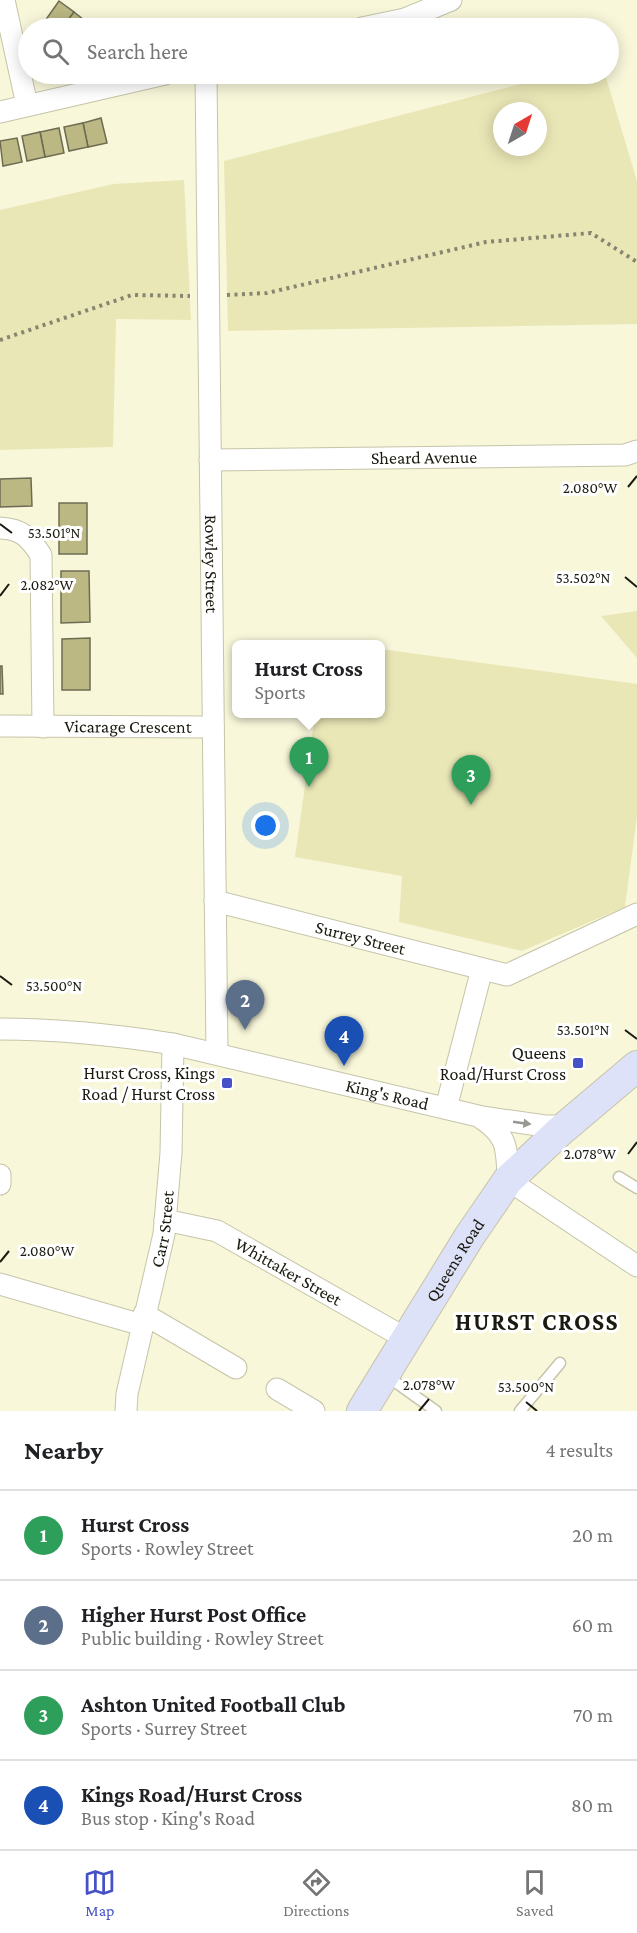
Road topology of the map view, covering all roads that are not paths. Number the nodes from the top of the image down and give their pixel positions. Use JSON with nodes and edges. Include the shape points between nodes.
{"nodes":[{"id":1,"x":4,"y":0,"type":"edge"},
{"id":2,"x":451,"y":0,"type":"edge"},
{"id":3,"x":407,"y":18,"type":"edge"},
{"id":4,"x":18,"y":64,"type":"edge"},
{"id":5,"x":22,"y":84,"type":"edge"},
{"id":6,"x":120,"y":84,"type":"edge"},
{"id":7,"x":206,"y":84,"type":"edge"},
{"id":8,"x":27,"y":105,"type":"junction"},
{"id":9,"x":0,"y":112,"type":"edge"},
{"id":10,"x":637,"y":451,"type":"edge"},
{"id":11,"x":210,"y":460,"type":"junction"},
{"id":12,"x":0,"y":528,"type":"edge"},
{"id":13,"x":0,"y":726,"type":"edge"},
{"id":14,"x":43,"y":727,"type":"junction"},
{"id":15,"x":213,"y":727,"type":"junction"},
{"id":16,"x":215,"y":901,"type":"junction"},
{"id":17,"x":637,"y":914,"type":"edge"},
{"id":18,"x":482,"y":969,"type":"junction"},
{"id":19,"x":0,"y":1029,"type":"edge"},
{"id":20,"x":174,"y":1044,"type":"junction"},
{"id":21,"x":217,"y":1054,"type":"junction"},
{"id":22,"x":637,"y":1066,"type":"edge"},
{"id":23,"x":446,"y":1108,"type":"junction"},
{"id":24,"x":478,"y":1116,"type":"junction"},
{"id":25,"x":566,"y":1126,"type":"junction"},
{"id":26,"x":0,"y":1175,"type":"edge"},
{"id":27,"x":619,"y":1177,"type":"dead end"},
{"id":28,"x":508,"y":1180,"type":"junction"},
{"id":29,"x":0,"y":1184,"type":"edge"},
{"id":30,"x":637,"y":1188,"type":"edge"},
{"id":31,"x":165,"y":1220,"type":"junction"},
{"id":32,"x":637,"y":1266,"type":"edge"},
{"id":33,"x":0,"y":1284,"type":"edge"},
{"id":34,"x":143,"y":1319,"type":"junction"},
{"id":35,"x":405,"y":1338,"type":"junction"},
{"id":36,"x":560,"y":1363,"type":"dead end"},
{"id":37,"x":236,"y":1368,"type":"dead end"},
{"id":38,"x":384,"y":1375,"type":"junction"},
{"id":39,"x":277,"y":1389,"type":"dead end"},
{"id":40,"x":126,"y":1411,"type":"edge"},
{"id":41,"x":314,"y":1411,"type":"edge"},
{"id":42,"x":362,"y":1411,"type":"edge"},
{"id":43,"x":436,"y":1411,"type":"edge"},
{"id":44,"x":520,"y":1411,"type":"edge"}],
"edges":[{"from":1,"to":4,"type":"street"},
{"from":2,"to":3,"type":"street"},
{"from":5,"to":8,"type":"street"},
{"from":6,"to":8,"type":"street"},
{"from":7,"to":11,"type":"street","name":"Rowley Street"},
{"from":8,"to":9,"type":"street"},
{"from":10,"to":11,"type":"street","name":"Sheard Avenue","via":[[625,455]]},
{"from":11,"to":15,"type":"street","name":"Rowley Street"},
{"from":12,"to":14,"type":"street","name":"Vicarage Crescent","via":[[14,528],[26,535],[41,555]]},
{"from":13,"to":14,"type":"street","name":"Vicarage Crescent"},
{"from":14,"to":15,"type":"street","name":"Vicarage Crescent"},
{"from":15,"to":16,"type":"street","name":"Rowley Street"},
{"from":16,"to":18,"type":"street","name":"Surrey Street"},
{"from":16,"to":21,"type":"street","name":"Rowley Street"},
{"from":17,"to":18,"type":"street","name":"Surrey Street","via":[[507,975]]},
{"from":18,"to":23,"type":"street"},
{"from":19,"to":20,"type":"street","name":"King's Road","via":[[36,1029]]},
{"from":20,"to":21,"type":"street","name":"King's Road"},
{"from":20,"to":31,"type":"street","name":"Carr Street"},
{"from":21,"to":23,"type":"street","name":"King's Road"},
{"from":22,"to":25,"type":"main road","name":"Queens Road"},
{"from":23,"to":24,"type":"street","name":"King's Road"},
{"from":24,"to":25,"type":"street","one_way":true},
{"from":24,"to":28,"type":"street","name":"King's Road","via":[[492,1125],[507,1149]]},
{"from":25,"to":28,"type":"main road","name":"Queens Road"},
{"from":26,"to":29,"type":"street"},
{"from":27,"to":30,"type":"lane"},
{"from":28,"to":32,"type":"street"},
{"from":28,"to":35,"type":"main road","name":"Queens Road"},
{"from":31,"to":34,"type":"street","name":"Carr Street"},
{"from":31,"to":35,"type":"street","name":"Whittaker Street","via":[[218,1231]]},
{"from":33,"to":34,"type":"street"},
{"from":34,"to":37,"type":"street"},
{"from":34,"to":40,"type":"street","name":"Carr Street","via":[[126,1394]]},
{"from":35,"to":38,"type":"main road","name":"Queens Road"},
{"from":36,"to":44,"type":"lane"},
{"from":38,"to":42,"type":"main road","name":"Queens Road"},
{"from":38,"to":43,"type":"lane"},
{"from":39,"to":41,"type":"street"}]}
